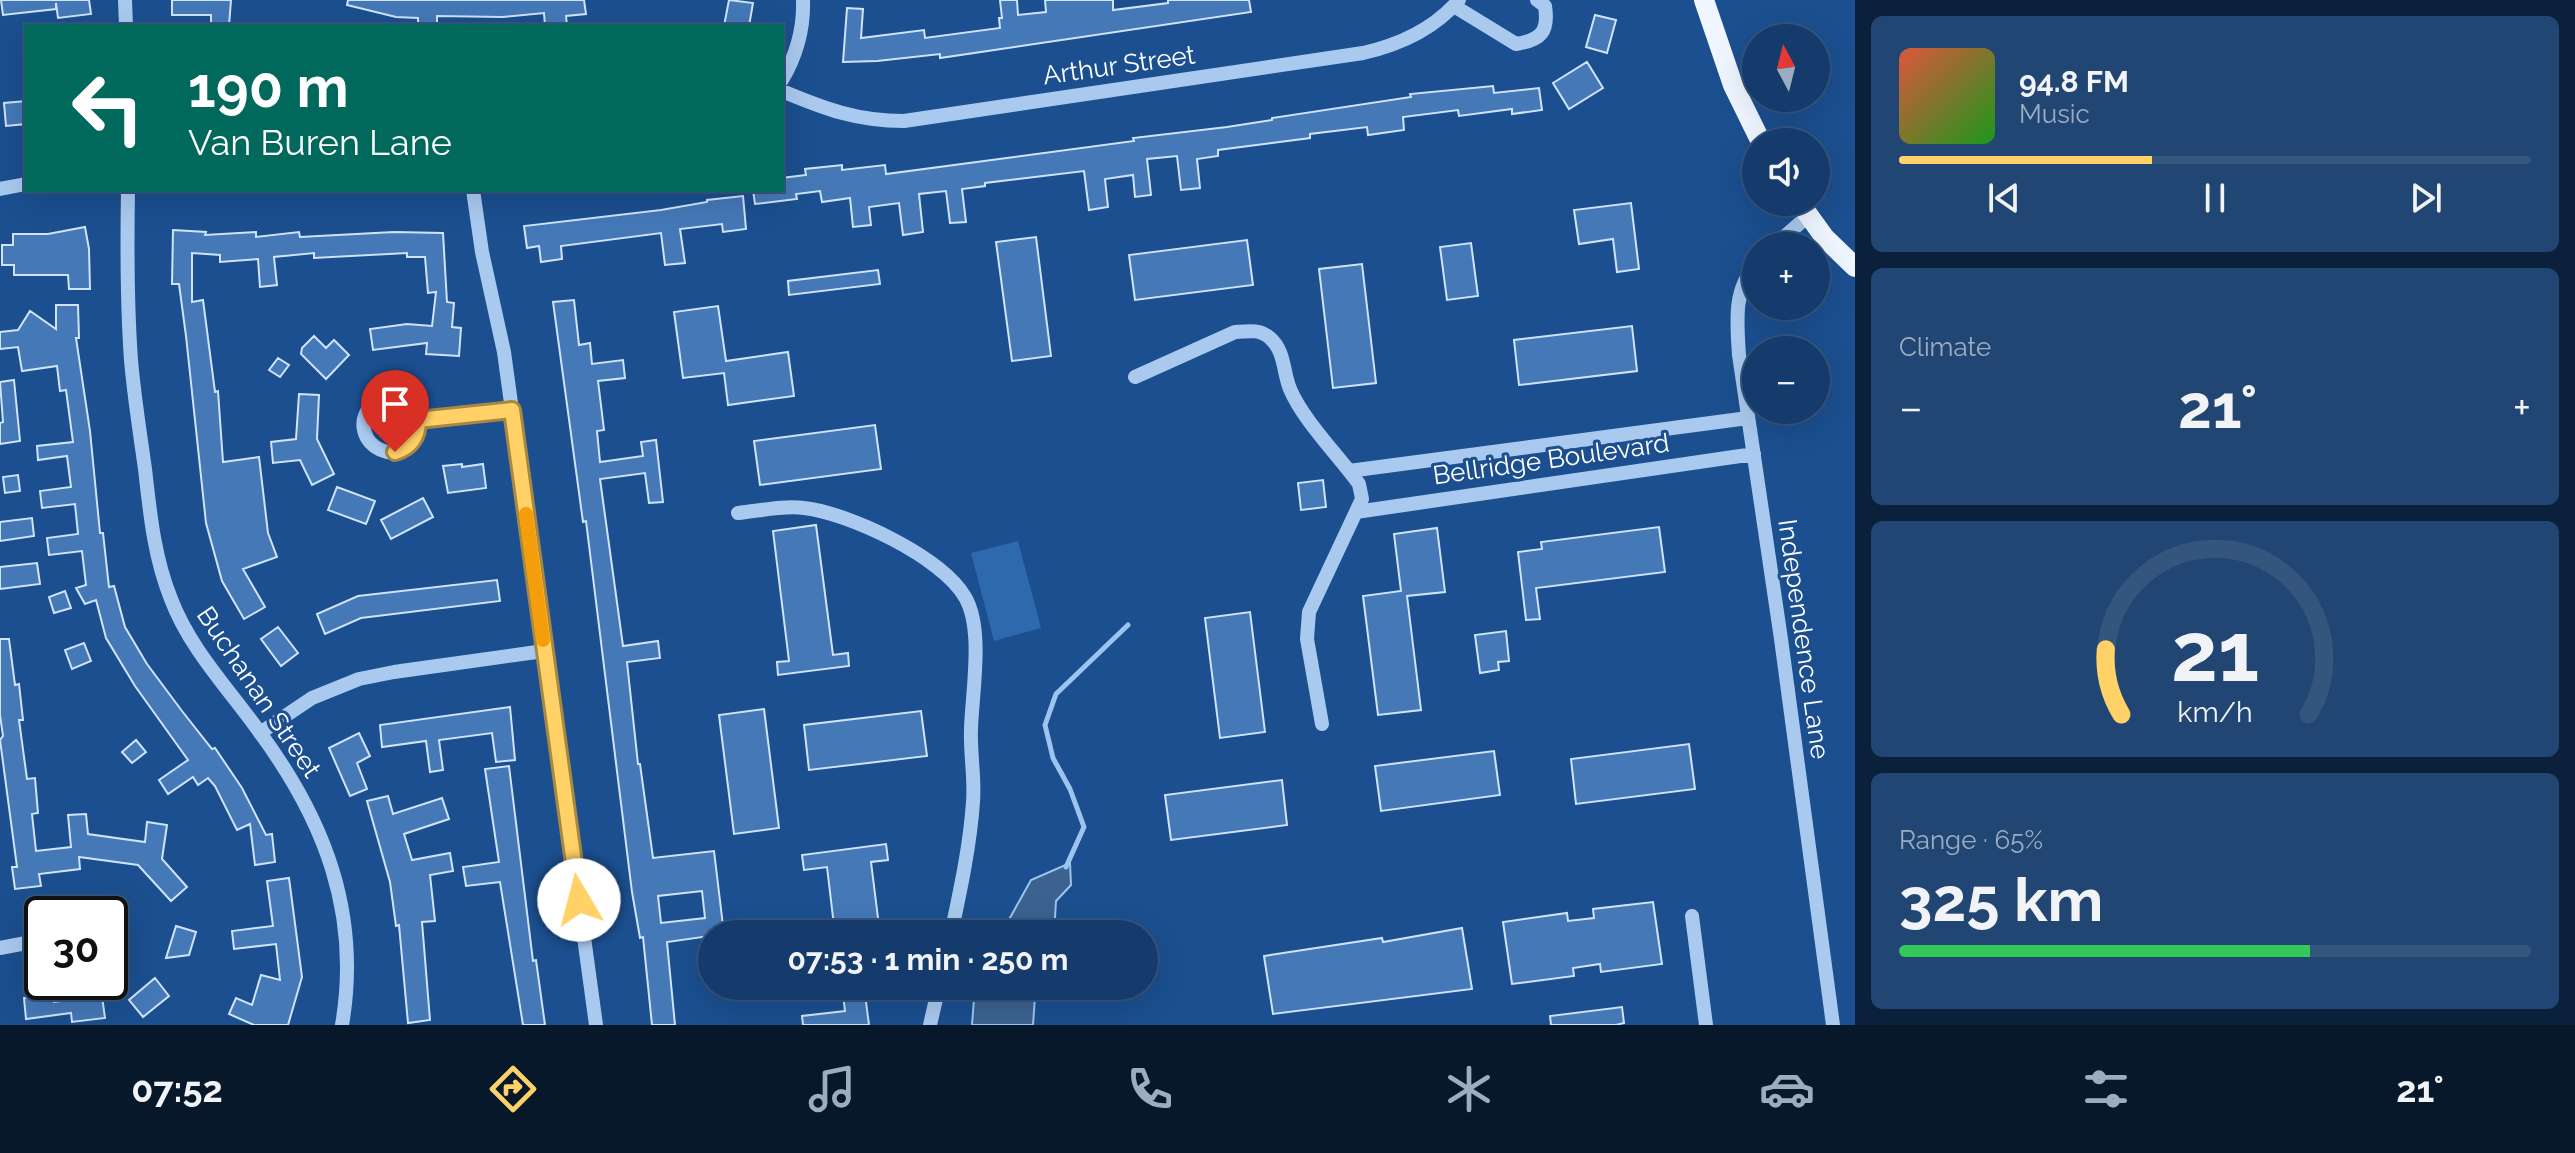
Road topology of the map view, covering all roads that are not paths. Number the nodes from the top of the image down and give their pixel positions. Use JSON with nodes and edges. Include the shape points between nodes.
{"nodes":[{"id":1,"x":125,"y":0,"type":"edge"},
{"id":2,"x":803,"y":0,"type":"edge"},
{"id":3,"x":1537,"y":0,"type":"edge"},
{"id":4,"x":1704,"y":0,"type":"edge"},
{"id":5,"x":1457,"y":3,"type":"edge"},
{"id":6,"x":126,"y":24,"type":"edge"},
{"id":7,"x":784,"y":76,"type":"edge"},
{"id":8,"x":784,"y":92,"type":"edge"},
{"id":9,"x":1754,"y":128,"type":"edge"},
{"id":10,"x":24,"y":184,"type":"edge"},
{"id":11,"x":0,"y":189,"type":"edge"},
{"id":12,"x":128,"y":192,"type":"edge"},
{"id":13,"x":473,"y":192,"type":"edge"},
{"id":14,"x":1798,"y":216,"type":"edge"},
{"id":15,"x":1809,"y":216,"type":"edge"},
{"id":16,"x":1785,"y":232,"type":"edge"},
{"id":17,"x":1855,"y":267,"type":"edge"},
{"id":18,"x":1742,"y":292,"type":"edge"},
{"id":19,"x":1742,"y":376,"type":"edge"},
{"id":20,"x":1135,"y":377,"type":"dead end"},
{"id":21,"x":512,"y":410,"type":"junction"},
{"id":22,"x":1742,"y":419,"type":"edge"},
{"id":23,"x":418,"y":420,"type":"dead end"},
{"id":24,"x":1749,"y":424,"type":"edge"},
{"id":25,"x":1754,"y":454,"type":"junction"},
{"id":26,"x":1349,"y":471,"type":"junction"},
{"id":27,"x":1356,"y":512,"type":"junction"},
{"id":28,"x":738,"y":513,"type":"dead end"},
{"id":29,"x":544,"y":651,"type":"junction"},
{"id":30,"x":1322,"y":724,"type":"dead end"},
{"id":31,"x":260,"y":733,"type":"junction"},
{"id":32,"x":1692,"y":916,"type":"dead end"},
{"id":33,"x":953,"y":920,"type":"edge"},
{"id":34,"x":24,"y":943,"type":"edge"},
{"id":35,"x":0,"y":948,"type":"edge"},
{"id":36,"x":936,"y":1000,"type":"edge"},
{"id":37,"x":342,"y":1025,"type":"edge"},
{"id":38,"x":596,"y":1025,"type":"edge"},
{"id":39,"x":930,"y":1025,"type":"edge"},
{"id":40,"x":1706,"y":1025,"type":"edge"},
{"id":41,"x":1833,"y":1025,"type":"edge"}],
"edges":[{"from":1,"to":6,"type":"street"},
{"from":2,"to":7,"type":"street","via":[[796,50]]},
{"from":3,"to":5,"type":"street","name":"Arthur Street","via":[[1545,6],[1543,33],[1516,44]]},
{"from":4,"to":9,"type":"main road"},
{"from":5,"to":8,"type":"street","name":"Arthur Street","via":[[1415,35],[1363,53],[904,121],[846,116]]},
{"from":10,"to":11,"type":"street"},
{"from":12,"to":31,"type":"street","name":"Buchanan Street","via":[[131,362],[158,562],[189,636]]},
{"from":13,"to":21,"type":"street"},
{"from":14,"to":16,"type":"street"},
{"from":15,"to":17,"type":"main road"},
{"from":18,"to":19,"type":"street","name":"Independence Lane","via":[[1737,326]]},
{"from":20,"to":26,"type":"street","via":[[1235,332],[1266,335],[1281,353],[1297,403]]},
{"from":21,"to":23,"type":"street"},
{"from":21,"to":29,"type":"street"},
{"from":22,"to":26,"type":"street","name":"Bellridge Boulevard"},
{"from":24,"to":25,"type":"street","name":"Independence Lane"},
{"from":25,"to":27,"type":"street","name":"Bellridge Boulevard"},
{"from":25,"to":41,"type":"street","name":"Independence Lane"},
{"from":26,"to":27,"type":"street","via":[[1362,499]]},
{"from":27,"to":30,"type":"street","via":[[1309,612],[1307,639]]},
{"from":28,"to":33,"type":"street","via":[[800,507],[858,521],[907,548],[965,595],[973,622],[973,802]]},
{"from":29,"to":31,"type":"street","via":[[359,679],[312,698]]},
{"from":29,"to":38,"type":"street"},
{"from":31,"to":37,"type":"street","name":"Buchanan Street","via":[[303,800],[338,886],[349,954]]},
{"from":32,"to":40,"type":"street"},
{"from":34,"to":35,"type":"street"},
{"from":36,"to":39,"type":"street"}]}
